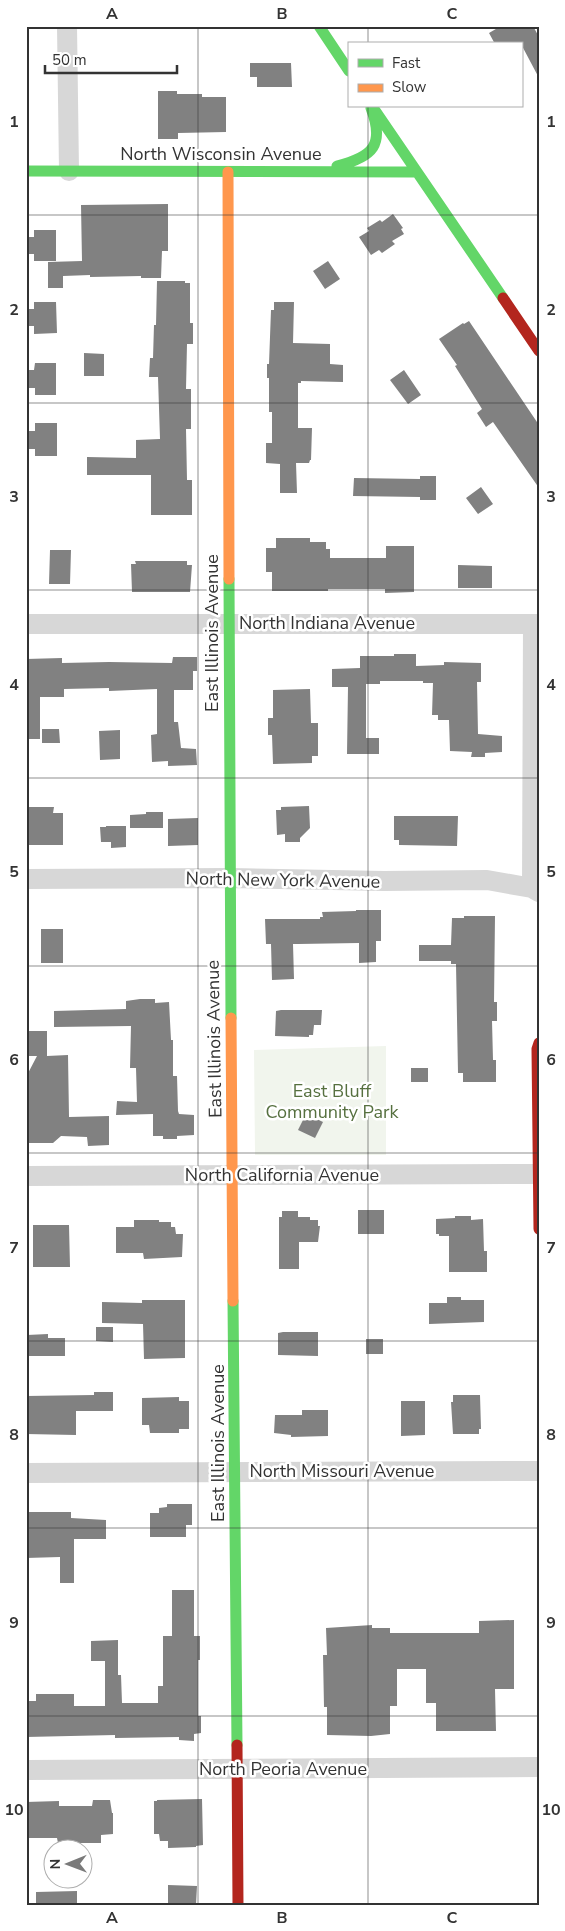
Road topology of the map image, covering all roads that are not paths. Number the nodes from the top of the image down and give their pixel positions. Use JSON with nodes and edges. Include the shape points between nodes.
{"nodes":[{"id":1,"x":68,"y":26,"type":"edge"},
{"id":2,"x":320,"y":26,"type":"edge"},
{"id":3,"x":348,"y":69,"type":"edge"},
{"id":4,"x":372,"y":108,"type":"edge"},
{"id":5,"x":372,"y":108,"type":"edge"},
{"id":6,"x":69,"y":171,"type":"junction"},
{"id":7,"x":26,"y":172,"type":"edge"},
{"id":8,"x":228,"y":172,"type":"junction"},
{"id":9,"x":293,"y":172,"type":"junction"},
{"id":10,"x":416,"y":172,"type":"junction"},
{"id":11,"x":539,"y":351,"type":"edge"},
{"id":12,"x":229,"y":623,"type":"junction"},
{"id":13,"x":26,"y":624,"type":"edge"},
{"id":14,"x":536,"y":624,"type":"edge"},
{"id":15,"x":230,"y":878,"type":"junction"},
{"id":16,"x":26,"y":880,"type":"edge"},
{"id":17,"x":536,"y":890,"type":"edge"},
{"id":18,"x":539,"y":1043,"type":"edge"},
{"id":19,"x":538,"y":1174,"type":"edge"},
{"id":20,"x":234,"y":1175,"type":"junction"},
{"id":21,"x":26,"y":1176,"type":"edge"},
{"id":22,"x":539,"y":1229,"type":"edge"},
{"id":23,"x":236,"y":1471,"type":"junction"},
{"id":24,"x":539,"y":1471,"type":"edge"},
{"id":25,"x":26,"y":1472,"type":"edge"},
{"id":26,"x":539,"y":1766,"type":"edge"},
{"id":27,"x":238,"y":1769,"type":"junction"},
{"id":28,"x":26,"y":1770,"type":"edge"},
{"id":29,"x":238,"y":1905,"type":"edge"}],
"edges":[{"from":1,"to":6,"type":"street"},
{"from":2,"to":3,"type":"street"},
{"from":4,"to":10,"type":"street"},
{"from":5,"to":9,"type":"street","via":[[377,132],[369,155],[345,165]]},
{"from":6,"to":7,"type":"street","name":"North Wisconsin Avenue"},
{"from":6,"to":8,"type":"street","name":"North Wisconsin Avenue"},
{"from":8,"to":9,"type":"street","name":"North Wisconsin Avenue"},
{"from":8,"to":12,"type":"street","name":"East Illinois Avenue"},
{"from":9,"to":10,"type":"street","name":"North Wisconsin Avenue"},
{"from":10,"to":11,"type":"street"},
{"from":12,"to":13,"type":"street","name":"North Indiana Avenue"},
{"from":12,"to":14,"type":"street","name":"North Indiana Avenue"},
{"from":12,"to":15,"type":"street","name":"East Illinois Avenue"},
{"from":14,"to":17,"type":"street"},
{"from":15,"to":16,"type":"street","name":"North New York Avenue"},
{"from":15,"to":17,"type":"street","name":"North New York Avenue","via":[[384,882],[488,880]]},
{"from":15,"to":20,"type":"street","name":"East Illinois Avenue"},
{"from":18,"to":19,"type":"street"},
{"from":19,"to":20,"type":"street","name":"North California Avenue"},
{"from":19,"to":22,"type":"street"},
{"from":20,"to":21,"type":"street","name":"North California Avenue"},
{"from":20,"to":23,"type":"street","name":"East Illinois Avenue"},
{"from":23,"to":24,"type":"street","name":"North Missouri Avenue"},
{"from":23,"to":25,"type":"street","name":"North Missouri Avenue"},
{"from":23,"to":27,"type":"street","name":"East Illinois Avenue"},
{"from":26,"to":27,"type":"street","name":"North Peoria Avenue"},
{"from":27,"to":28,"type":"street","name":"North Peoria Avenue"},
{"from":27,"to":29,"type":"street","name":"East Illinois Avenue"}]}
